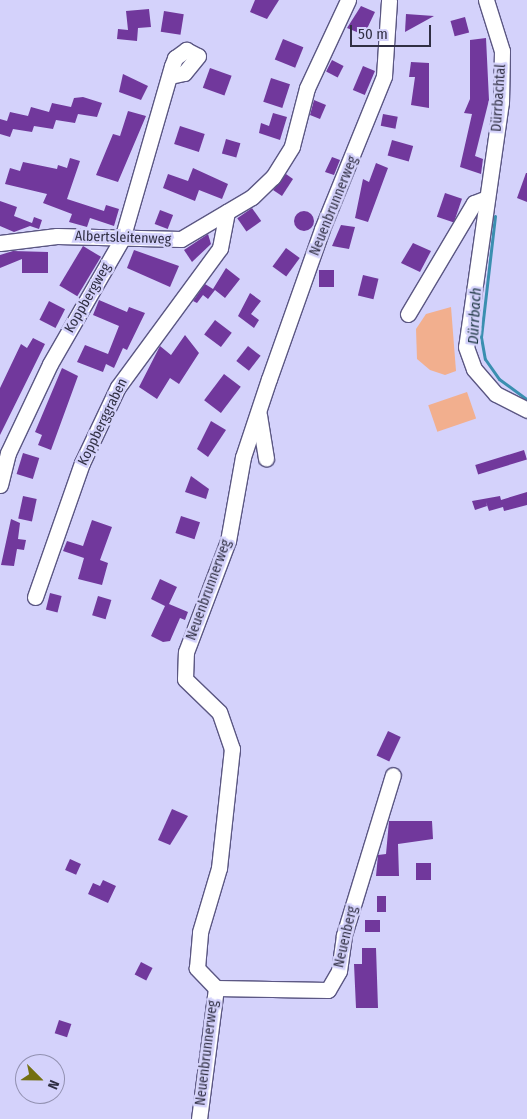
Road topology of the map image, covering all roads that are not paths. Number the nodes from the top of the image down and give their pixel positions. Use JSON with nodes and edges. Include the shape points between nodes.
{"nodes":[{"id":1,"x":348,"y":0,"type":"edge"},
{"id":2,"x":390,"y":0,"type":"edge"},
{"id":3,"x":486,"y":0,"type":"edge"},
{"id":4,"x":170,"y":76,"type":"dead end"},
{"id":5,"x":487,"y":198,"type":"junction"},
{"id":6,"x":227,"y":212,"type":"junction"},
{"id":7,"x":122,"y":239,"type":"junction"},
{"id":8,"x":0,"y":243,"type":"edge"},
{"id":9,"x":408,"y":314,"type":"dead end"},
{"id":10,"x":527,"y":410,"type":"edge"},
{"id":11,"x":258,"y":412,"type":"junction"},
{"id":12,"x":266,"y":458,"type":"dead end"},
{"id":13,"x":0,"y":485,"type":"edge"},
{"id":14,"x":35,"y":597,"type":"dead end"},
{"id":15,"x":393,"y":776,"type":"dead end"},
{"id":16,"x":216,"y":988,"type":"junction"},
{"id":17,"x":199,"y":1119,"type":"edge"}],
"edges":[{"from":1,"to":6,"type":"street","name":"Albertsleitenweg","via":[[307,88],[292,146],[273,176]]},
{"from":2,"to":11,"type":"street","name":"Neuenbrunnerweg","via":[[384,76],[322,229]]},
{"from":3,"to":5,"type":"street","name":"Dürrbachtal","via":[[502,51],[501,102]]},
{"from":4,"to":7,"type":"street","name":"Koppbergweg"},
{"from":5,"to":9,"type":"street","via":[[474,203]]},
{"from":5,"to":10,"type":"street","name":"Dürrbachtal","via":[[466,347],[474,369],[496,394]]},
{"from":6,"to":7,"type":"street","name":"Albertsleitenweg","via":[[181,239]]},
{"from":6,"to":14,"type":"street","name":"Koppberggraben","via":[[220,248],[118,386],[82,462]]},
{"from":7,"to":8,"type":"street","name":"Albertsleitenweg","via":[[57,236]]},
{"from":7,"to":13,"type":"street","name":"Koppbergweg","via":[[50,364],[8,453]]},
{"from":11,"to":12,"type":"street"},
{"from":11,"to":16,"type":"street","name":"Neuenbrunnerweg","via":[[243,457],[228,541],[186,652],[185,679],[219,712],[232,748],[220,859],[200,932],[197,968]]},
{"from":15,"to":16,"type":"street","name":"Neuenberg","via":[[344,935],[339,971],[328,990]]},
{"from":16,"to":17,"type":"street","name":"Neuenbrunnerweg"}]}
